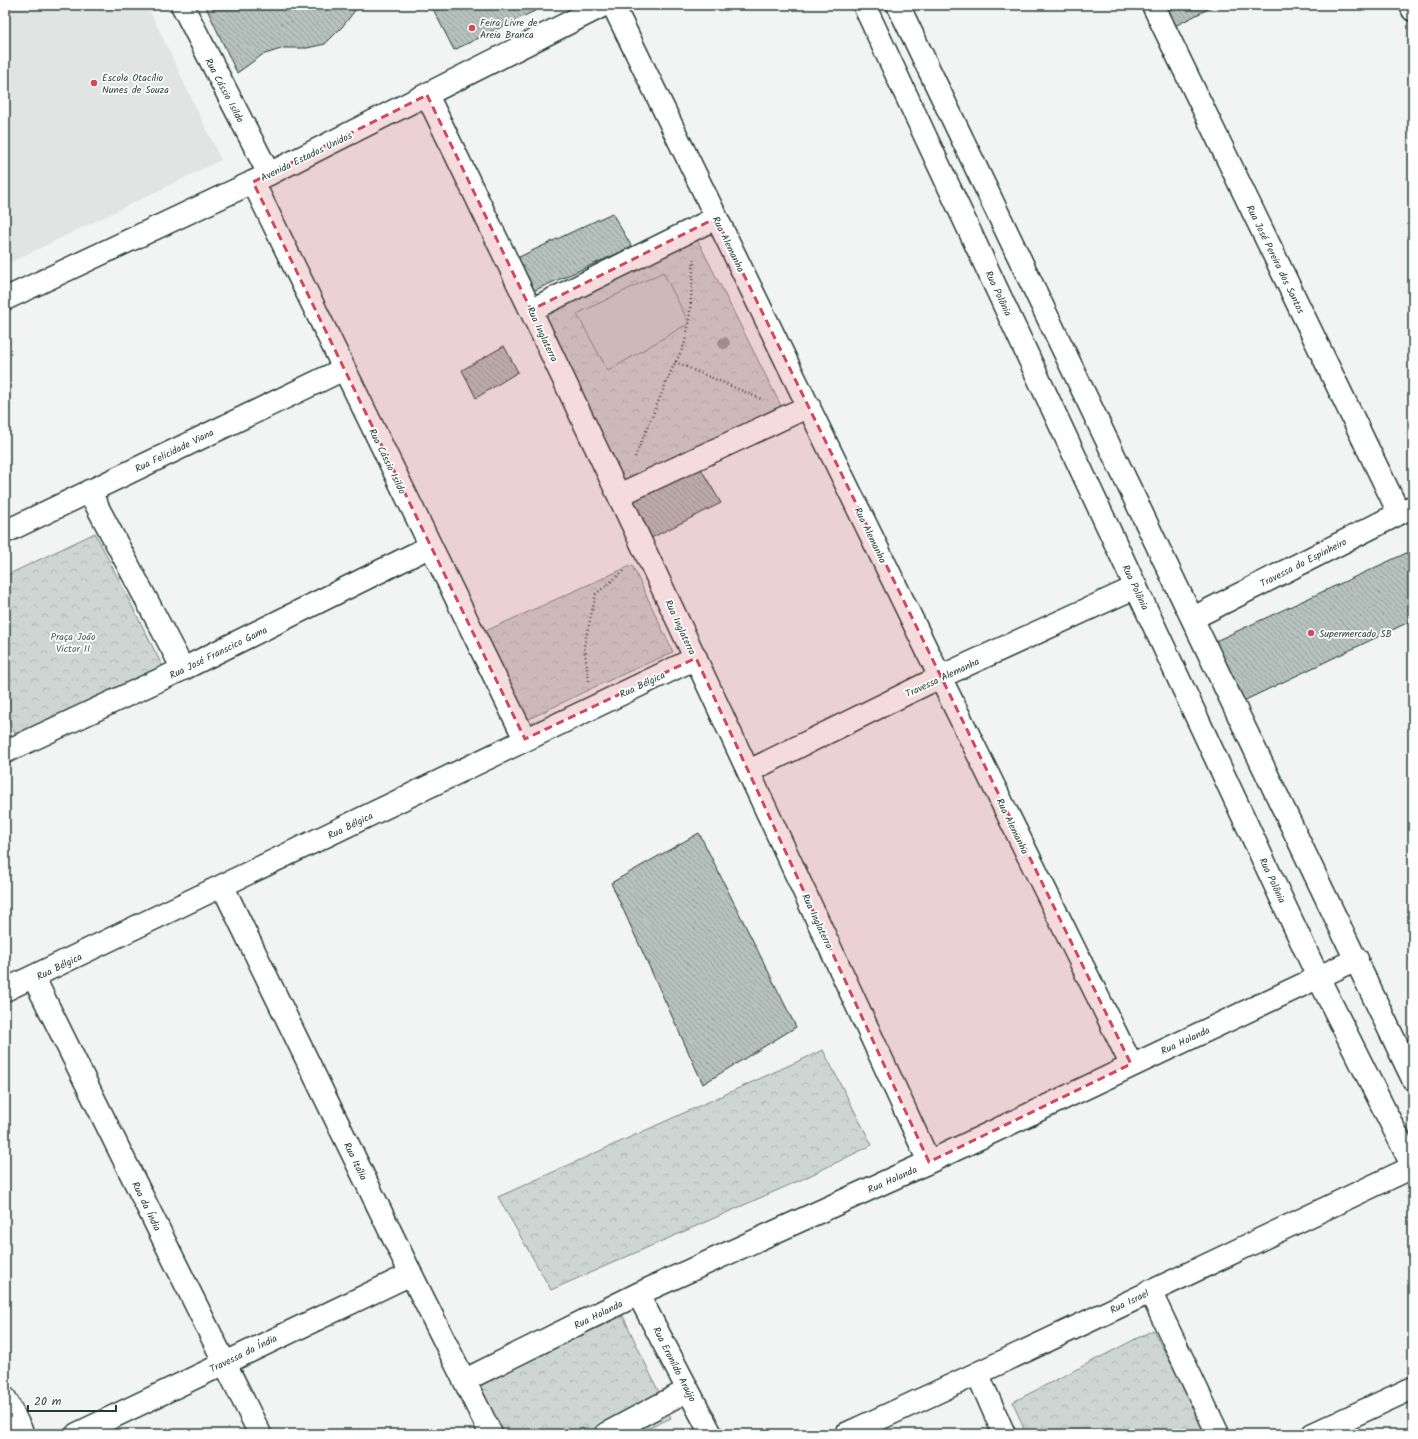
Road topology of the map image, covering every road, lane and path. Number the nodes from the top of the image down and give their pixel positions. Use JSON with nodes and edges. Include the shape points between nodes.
{"nodes":[{"id":1,"x":182,"y":5,"type":"edge"},
{"id":2,"x":604,"y":5,"type":"edge"},
{"id":3,"x":613,"y":5,"type":"edge"},
{"id":4,"x":864,"y":5,"type":"edge"},
{"id":5,"x":898,"y":5,"type":"edge"},
{"id":6,"x":1153,"y":5,"type":"edge"},
{"id":7,"x":1410,"y":5,"type":"edge"},
{"id":8,"x":1413,"y":10,"type":"edge"},
{"id":9,"x":427,"y":95,"type":"junction"},
{"id":10,"x":261,"y":178,"type":"junction"},
{"id":11,"x":716,"y":218,"type":"junction"},
{"id":12,"x":693,"y":229,"type":"junction"},
{"id":13,"x":5,"y":299,"type":"edge"},
{"id":14,"x":531,"y":310,"type":"junction"},
{"id":15,"x":675,"y":362,"type":"junction"},
{"id":16,"x":344,"y":369,"type":"junction"},
{"id":17,"x":768,"y":402,"type":"dead end"},
{"id":18,"x":809,"y":406,"type":"junction"},
{"id":19,"x":634,"y":461,"type":"dead end"},
{"id":20,"x":88,"y":491,"type":"junction"},
{"id":21,"x":619,"y":495,"type":"junction"},
{"id":22,"x":1406,"y":510,"type":"edge"},
{"id":23,"x":5,"y":532,"type":"edge"},
{"id":24,"x":429,"y":547,"type":"junction"},
{"id":25,"x":648,"y":556,"type":"junction"},
{"id":26,"x":1136,"y":587,"type":"junction"},
{"id":27,"x":1193,"y":618,"type":"junction"},
{"id":28,"x":696,"y":658,"type":"junction"},
{"id":29,"x":183,"y":669,"type":"junction"},
{"id":30,"x":940,"y":677,"type":"junction"},
{"id":31,"x":599,"y":704,"type":"junction"},
{"id":32,"x":525,"y":740,"type":"junction"},
{"id":33,"x":5,"y":752,"type":"edge"},
{"id":34,"x":749,"y":771,"type":"junction"},
{"id":35,"x":223,"y":887,"type":"junction"},
{"id":36,"x":1357,"y":959,"type":"junction"},
{"id":37,"x":1318,"y":977,"type":"junction"},
{"id":38,"x":34,"y":978,"type":"junction"},
{"id":39,"x":5,"y":990,"type":"edge"},
{"id":40,"x":1131,"y":1064,"type":"junction"},
{"id":41,"x":1413,"y":1079,"type":"edge"},
{"id":42,"x":929,"y":1162,"type":"junction"},
{"id":43,"x":1413,"y":1167,"type":"edge"},
{"id":44,"x":410,"y":1274,"type":"junction"},
{"id":45,"x":1150,"y":1291,"type":"junction"},
{"id":46,"x":638,"y":1294,"type":"junction"},
{"id":47,"x":225,"y":1362,"type":"junction"},
{"id":48,"x":978,"y":1374,"type":"junction"},
{"id":49,"x":465,"y":1380,"type":"junction"},
{"id":50,"x":1413,"y":1388,"type":"edge"},
{"id":51,"x":688,"y":1390,"type":"junction"},
{"id":52,"x":5,"y":1398,"type":"edge"},
{"id":53,"x":23,"y":1434,"type":"edge"},
{"id":54,"x":77,"y":1434,"type":"edge"},
{"id":55,"x":260,"y":1434,"type":"edge"},
{"id":56,"x":491,"y":1434,"type":"edge"},
{"id":57,"x":606,"y":1434,"type":"edge"},
{"id":58,"x":711,"y":1434,"type":"edge"},
{"id":59,"x":846,"y":1434,"type":"edge"},
{"id":60,"x":1004,"y":1434,"type":"edge"},
{"id":61,"x":1218,"y":1434,"type":"edge"},
{"id":62,"x":1313,"y":1434,"type":"edge"}],
"edges":[{"from":1,"to":10,"type":"street","name":"Rua Cássio Isildo"},
{"from":2,"to":9,"type":"street","name":"Avenida Estados Unidos"},
{"from":3,"to":11,"type":"street","name":"Rua Alemanha"},
{"from":4,"to":26,"type":"street","name":"Rua Polônia"},
{"from":5,"to":27,"type":"street"},
{"from":6,"to":22,"type":"street","name":"Rua José Pereira dos Santos"},
{"from":7,"to":8,"type":"street"},
{"from":9,"to":10,"type":"street","name":"Avenida Estados Unidos"},
{"from":9,"to":14,"type":"street","name":"Rua Inglaterra"},
{"from":10,"to":13,"type":"street","name":"Avenida Estados Unidos"},
{"from":10,"to":16,"type":"street","name":"Rua Cássio Isildo"},
{"from":11,"to":12,"type":"street"},
{"from":11,"to":18,"type":"street","name":"Rua Alemanha"},
{"from":12,"to":14,"type":"street"},
{"from":12,"to":15,"type":"path","via":[[695,235],[689,323],[684,346]]},
{"from":14,"to":21,"type":"street","name":"Rua Inglaterra"},
{"from":15,"to":17,"type":"path"},
{"from":15,"to":19,"type":"path"},
{"from":16,"to":20,"type":"street","name":"Rua Felicidade Viana"},
{"from":16,"to":24,"type":"street","name":"Rua Cássio Isildo"},
{"from":18,"to":21,"type":"street"},
{"from":18,"to":30,"type":"street","name":"Rua Alemanha"},
{"from":20,"to":23,"type":"street","name":"Rua Felicidade Viana"},
{"from":20,"to":29,"type":"street"},
{"from":21,"to":25,"type":"street","name":"Rua Inglaterra"},
{"from":22,"to":27,"type":"street","name":"Travessa do Espinheiro"},
{"from":24,"to":29,"type":"street","name":"Rua José Franscico Gama"},
{"from":24,"to":32,"type":"street","name":"Rua Cássio Isildo"},
{"from":25,"to":28,"type":"street","name":"Rua Inglaterra"},
{"from":25,"to":31,"type":"path","via":[[632,565],[596,594],[584,646],[588,678]]},
{"from":26,"to":30,"type":"street","name":"Travessa Alemanha"},
{"from":26,"to":37,"type":"street","name":"Rua Polônia"},
{"from":27,"to":36,"type":"street"},
{"from":28,"to":31,"type":"street","name":"Rua Bélgica"},
{"from":28,"to":34,"type":"street","name":"Rua Inglaterra"},
{"from":29,"to":33,"type":"street","name":"Rua José Franscico Gama"},
{"from":30,"to":34,"type":"street","name":"Travessa Alemanha"},
{"from":30,"to":40,"type":"street","name":"Rua Alemanha"},
{"from":31,"to":32,"type":"street","name":"Rua Bélgica"},
{"from":32,"to":35,"type":"street","name":"Rua Bélgica"},
{"from":34,"to":42,"type":"street","name":"Rua Inglaterra"},
{"from":35,"to":38,"type":"street","name":"Rua Bélgica"},
{"from":35,"to":44,"type":"street","name":"Rua Itália"},
{"from":36,"to":37,"type":"street","name":"Rua Holanda"},
{"from":36,"to":41,"type":"street"},
{"from":37,"to":40,"type":"street","name":"Rua Holanda"},
{"from":37,"to":43,"type":"street","name":"Rua Polônia"},
{"from":38,"to":39,"type":"street","name":"Rua Bélgica"},
{"from":38,"to":47,"type":"street","name":"Rua da Índia"},
{"from":40,"to":42,"type":"street","name":"Rua Holanda"},
{"from":42,"to":46,"type":"street","name":"Rua Holanda"},
{"from":43,"to":45,"type":"street","name":"Rua Israel"},
{"from":44,"to":47,"type":"street","name":"Travessa da Índia"},
{"from":44,"to":49,"type":"street","name":"Rua Itália"},
{"from":45,"to":48,"type":"street","name":"Rua Israel"},
{"from":45,"to":61,"type":"street"},
{"from":46,"to":49,"type":"street","name":"Rua Holanda"},
{"from":46,"to":51,"type":"street","name":"Rua Eronildo Araújo"},
{"from":47,"to":54,"type":"street","name":"Travessa da Índia"},
{"from":47,"to":55,"type":"street","name":"Rua da Índia"},
{"from":48,"to":59,"type":"street","name":"Rua Israel"},
{"from":48,"to":60,"type":"street"},
{"from":49,"to":56,"type":"street","name":"Rua Itália"},
{"from":50,"to":62,"type":"street"},
{"from":51,"to":57,"type":"street"},
{"from":51,"to":58,"type":"street","name":"Rua Eronildo Araújo"},
{"from":52,"to":53,"type":"street"}]}
